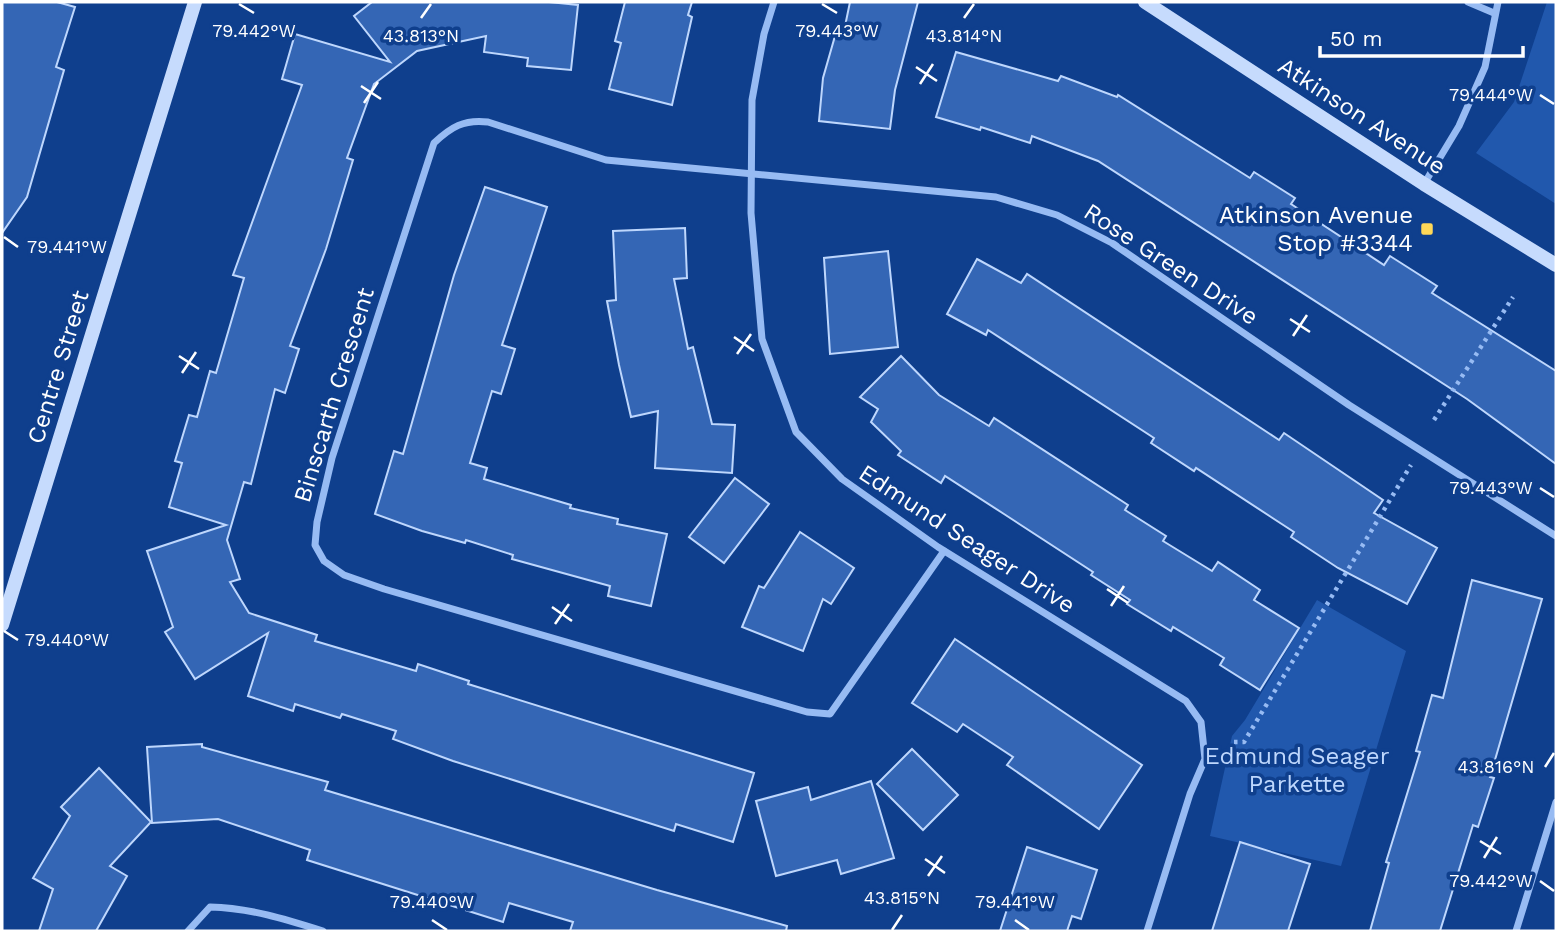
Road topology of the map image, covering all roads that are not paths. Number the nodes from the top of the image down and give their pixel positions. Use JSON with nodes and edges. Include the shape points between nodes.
{"nodes":[{"id":1,"x":195,"y":2,"type":"edge"},
{"id":2,"x":774,"y":2,"type":"edge"},
{"id":3,"x":1144,"y":2,"type":"edge"},
{"id":4,"x":1468,"y":2,"type":"edge"},
{"id":5,"x":1498,"y":2,"type":"edge"},
{"id":6,"x":1494,"y":13,"type":"junction"},
{"id":7,"x":754,"y":175,"type":"junction"},
{"id":8,"x":1424,"y":184,"type":"junction"},
{"id":9,"x":1556,"y":265,"type":"edge"},
{"id":10,"x":1556,"y":536,"type":"edge"},
{"id":11,"x":944,"y":551,"type":"junction"},
{"id":12,"x":2,"y":625,"type":"edge"},
{"id":13,"x":1556,"y":802,"type":"edge"},
{"id":14,"x":188,"y":931,"type":"edge"},
{"id":15,"x":323,"y":931,"type":"edge"},
{"id":16,"x":1147,"y":931,"type":"edge"},
{"id":17,"x":1516,"y":931,"type":"edge"}],
"edges":[{"from":1,"to":12,"type":"main road","name":"Centre Street"},
{"from":2,"to":7,"type":"street","name":"Edmund Seager Drive","via":[[752,100]]},
{"from":3,"to":8,"type":"main road","name":"Atkinson Avenue"},
{"from":4,"to":6,"type":"street"},
{"from":5,"to":6,"type":"street"},
{"from":6,"to":8,"type":"street","via":[[1485,67],[1459,126]]},
{"from":7,"to":10,"type":"street","name":"Rose Green Drive","via":[[996,197],[1057,215],[1112,243],[1349,405]]},
{"from":7,"to":11,"type":"street","name":"Edmund Seager Drive","via":[[753,237],[762,339],[796,432],[842,479]]},
{"from":7,"to":11,"type":"street","name":"Binscarth Crescent","via":[[606,160],[488,122],[471,120],[449,129],[434,144],[422,175],[332,458],[315,545],[324,561],[344,575],[384,589],[807,712],[830,714]]},
{"from":8,"to":9,"type":"main road","name":"Atkinson Avenue"},
{"from":11,"to":16,"type":"street","name":"Edmund Seager Drive","via":[[1186,701],[1201,722],[1205,759]]},
{"from":13,"to":17,"type":"street"},
{"from":14,"to":15,"type":"street","via":[[210,907],[269,914]]}]}
